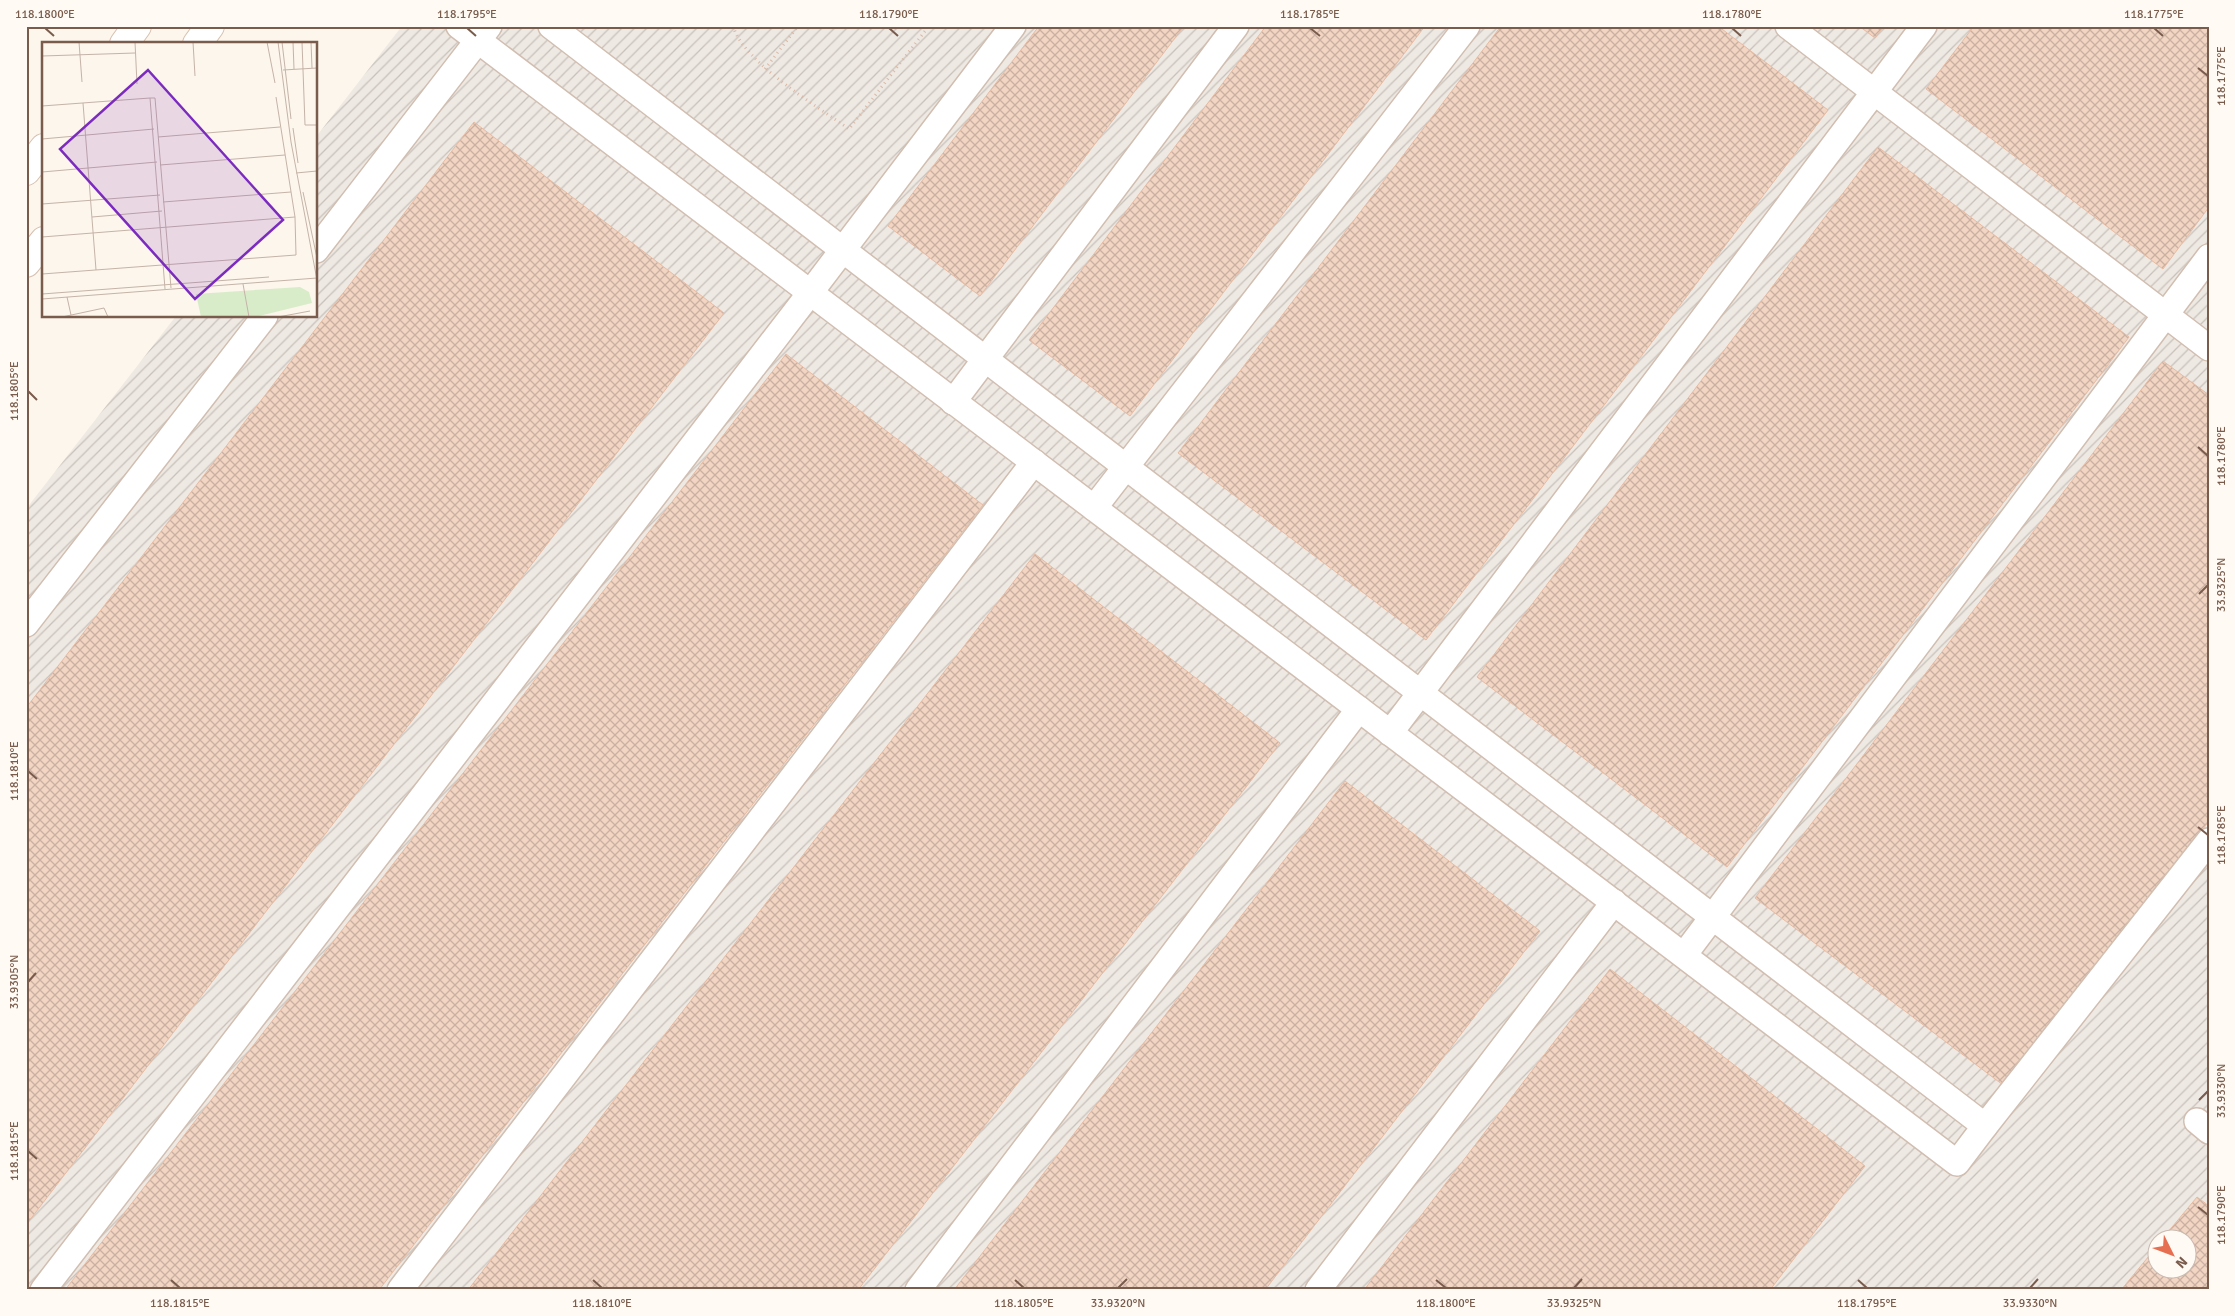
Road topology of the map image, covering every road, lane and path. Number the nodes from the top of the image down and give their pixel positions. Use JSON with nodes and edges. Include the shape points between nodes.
{"nodes":[{"id":1,"x":137,"y":26,"type":"edge"},
{"id":2,"x":210,"y":26,"type":"edge"},
{"id":3,"x":551,"y":26,"type":"edge"},
{"id":4,"x":733,"y":26,"type":"edge"},
{"id":5,"x":798,"y":26,"type":"edge"},
{"id":6,"x":929,"y":26,"type":"edge"},
{"id":7,"x":1013,"y":26,"type":"edge"},
{"id":8,"x":1236,"y":26,"type":"edge"},
{"id":9,"x":1467,"y":26,"type":"edge"},
{"id":10,"x":1788,"y":26,"type":"edge"},
{"id":11,"x":1924,"y":26,"type":"edge"},
{"id":12,"x":475,"y":31,"type":"edge"},
{"id":13,"x":125,"y":42,"type":"edge"},
{"id":14,"x":198,"y":42,"type":"edge"},
{"id":15,"x":766,"y":69,"type":"junction"},
{"id":16,"x":1874,"y":92,"type":"junction"},
{"id":17,"x":42,"y":151,"type":"edge"},
{"id":18,"x":26,"y":171,"type":"edge"},
{"id":19,"x":42,"y":243,"type":"edge"},
{"id":20,"x":318,"y":247,"type":"edge"},
{"id":21,"x":843,"y":250,"type":"junction"},
{"id":22,"x":2209,"y":257,"type":"edge"},
{"id":23,"x":26,"y":263,"type":"edge"},
{"id":24,"x":810,"y":293,"type":"junction"},
{"id":25,"x":2166,"y":315,"type":"junction"},
{"id":26,"x":263,"y":318,"type":"edge"},
{"id":27,"x":2209,"y":348,"type":"edge"},
{"id":28,"x":985,"y":358,"type":"junction"},
{"id":29,"x":953,"y":402,"type":"junction"},
{"id":30,"x":1034,"y":462,"type":"junction"},
{"id":31,"x":1126,"y":467,"type":"junction"},
{"id":32,"x":1094,"y":508,"type":"junction"},
{"id":33,"x":26,"y":624,"type":"edge"},
{"id":34,"x":1420,"y":693,"type":"junction"},
{"id":35,"x":1359,"y":710,"type":"junction"},
{"id":36,"x":1390,"y":733,"type":"junction"},
{"id":37,"x":2209,"y":841,"type":"edge"},
{"id":38,"x":1614,"y":902,"type":"junction"},
{"id":39,"x":1712,"y":917,"type":"junction"},
{"id":40,"x":1684,"y":955,"type":"junction"},
{"id":41,"x":1985,"y":1126,"type":"junction"},
{"id":42,"x":43,"y":1290,"type":"edge"},
{"id":43,"x":400,"y":1290,"type":"edge"},
{"id":44,"x":918,"y":1290,"type":"edge"},
{"id":45,"x":1318,"y":1290,"type":"edge"}],
"edges":[{"from":1,"to":13,"type":"main road"},
{"from":2,"to":14,"type":"main road"},
{"from":3,"to":21,"type":"lane"},
{"from":4,"to":15,"type":"path","via":[[743,47]]},
{"from":5,"to":15,"type":"path"},
{"from":6,"to":15,"type":"path","via":[[849,129]]},
{"from":7,"to":21,"type":"lane"},
{"from":8,"to":28,"type":"lane"},
{"from":9,"to":31,"type":"lane"},
{"from":10,"to":16,"type":"lane"},
{"from":11,"to":16,"type":"lane"},
{"from":12,"to":20,"type":"lane"},
{"from":12,"to":24,"type":"lane"},
{"from":16,"to":25,"type":"lane"},
{"from":16,"to":34,"type":"lane"},
{"from":17,"to":18,"type":"main road"},
{"from":19,"to":23,"type":"main road"},
{"from":21,"to":24,"type":"lane"},
{"from":21,"to":28,"type":"lane"},
{"from":22,"to":25,"type":"lane"},
{"from":24,"to":29,"type":"lane"},
{"from":24,"to":42,"type":"lane"},
{"from":25,"to":27,"type":"lane"},
{"from":25,"to":39,"type":"lane"},
{"from":26,"to":33,"type":"lane"},
{"from":28,"to":29,"type":"lane"},
{"from":28,"to":31,"type":"lane"},
{"from":29,"to":30,"type":"lane"},
{"from":30,"to":32,"type":"lane"},
{"from":30,"to":43,"type":"lane"},
{"from":31,"to":32,"type":"lane"},
{"from":31,"to":34,"type":"lane"},
{"from":32,"to":35,"type":"lane"},
{"from":34,"to":36,"type":"lane"},
{"from":34,"to":39,"type":"lane"},
{"from":35,"to":36,"type":"lane"},
{"from":35,"to":44,"type":"lane"},
{"from":36,"to":38,"type":"lane"},
{"from":37,"to":41,"type":"lane"},
{"from":38,"to":40,"type":"lane"},
{"from":38,"to":45,"type":"lane"},
{"from":39,"to":40,"type":"lane"},
{"from":39,"to":41,"type":"lane"},
{"from":40,"to":41,"type":"lane","via":[[1957,1163]]}]}
